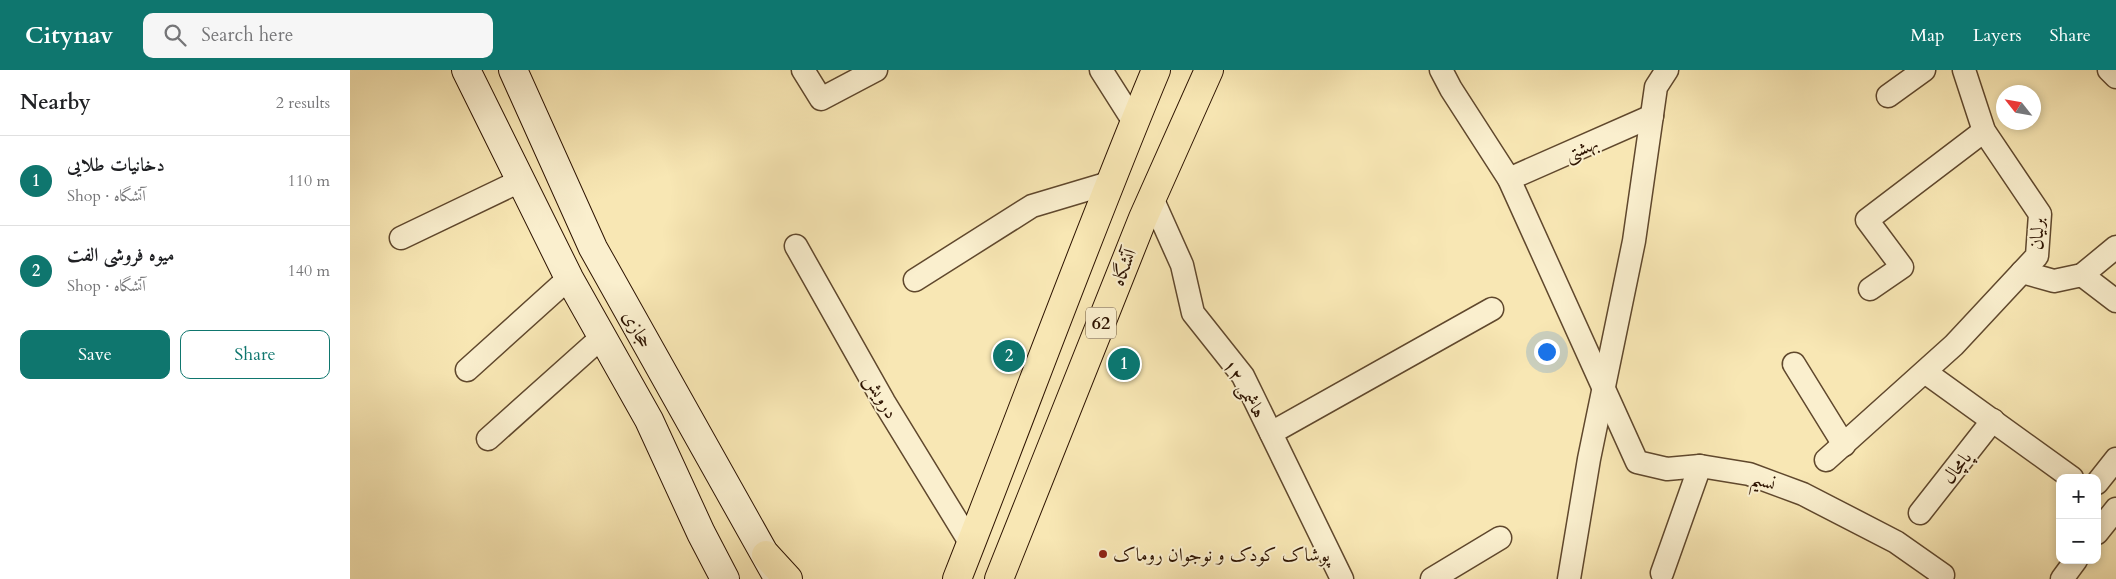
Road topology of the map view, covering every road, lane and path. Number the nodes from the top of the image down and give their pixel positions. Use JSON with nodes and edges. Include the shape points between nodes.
{"nodes":[{"id":1,"x":466,"y":70,"type":"edge"},
{"id":2,"x":513,"y":70,"type":"edge"},
{"id":3,"x":803,"y":70,"type":"edge"},
{"id":4,"x":1101,"y":70,"type":"edge"},
{"id":5,"x":1156,"y":70,"type":"edge"},
{"id":6,"x":1209,"y":70,"type":"edge"},
{"id":7,"x":1442,"y":70,"type":"edge"},
{"id":8,"x":1667,"y":70,"type":"edge"},
{"id":9,"x":1924,"y":70,"type":"edge"},
{"id":10,"x":1964,"y":70,"type":"edge"},
{"id":11,"x":2109,"y":70,"type":"edge"},
{"id":12,"x":868,"y":72,"type":"edge"},
{"id":13,"x":2116,"y":77,"type":"edge"},
{"id":14,"x":1888,"y":96,"type":"dead end"},
{"id":15,"x":1652,"y":116,"type":"junction"},
{"id":16,"x":1134,"y":122,"type":"junction"},
{"id":17,"x":1984,"y":131,"type":"junction"},
{"id":18,"x":1509,"y":179,"type":"junction"},
{"id":19,"x":520,"y":181,"type":"junction"},
{"id":20,"x":1109,"y":183,"type":"junction"},
{"id":21,"x":1152,"y":198,"type":"junction"},
{"id":22,"x":401,"y":238,"type":"dead end"},
{"id":23,"x":796,"y":246,"type":"dead end"},
{"id":24,"x":2116,"y":247,"type":"edge"},
{"id":25,"x":2022,"y":272,"type":"junction"},
{"id":26,"x":2082,"y":275,"type":"junction"},
{"id":27,"x":568,"y":278,"type":"junction"},
{"id":28,"x":915,"y":280,"type":"dead end"},
{"id":29,"x":1870,"y":289,"type":"dead end"},
{"id":30,"x":2116,"y":301,"type":"edge"},
{"id":31,"x":1492,"y":309,"type":"dead end"},
{"id":32,"x":602,"y":337,"type":"junction"},
{"id":33,"x":1794,"y":364,"type":"dead end"},
{"id":34,"x":467,"y":370,"type":"dead end"},
{"id":35,"x":1925,"y":372,"type":"junction"},
{"id":36,"x":1604,"y":389,"type":"junction"},
{"id":37,"x":1993,"y":420,"type":"junction"},
{"id":38,"x":1271,"y":433,"type":"junction"},
{"id":39,"x":488,"y":439,"type":"dead end"},
{"id":40,"x":701,"y":442,"type":"junction"},
{"id":41,"x":1844,"y":445,"type":"junction"},
{"id":42,"x":1826,"y":460,"type":"dead end"},
{"id":43,"x":2116,"y":460,"type":"edge"},
{"id":44,"x":669,"y":464,"type":"junction"},
{"id":45,"x":1700,"y":466,"type":"junction"},
{"id":46,"x":2067,"y":474,"type":"edge"},
{"id":47,"x":2101,"y":479,"type":"edge"},
{"id":48,"x":2101,"y":499,"type":"edge"},
{"id":49,"x":2116,"y":509,"type":"edge"},
{"id":50,"x":1920,"y":513,"type":"dead end"},
{"id":51,"x":2101,"y":528,"type":"edge"},
{"id":52,"x":1500,"y":538,"type":"dead end"},
{"id":53,"x":970,"y":544,"type":"junction"},
{"id":54,"x":766,"y":555,"type":"junction"},
{"id":55,"x":2073,"y":564,"type":"edge"},
{"id":56,"x":1662,"y":573,"type":"dead end"},
{"id":57,"x":726,"y":579,"type":"edge"},
{"id":58,"x":780,"y":579,"type":"edge"},
{"id":59,"x":788,"y":579,"type":"edge"},
{"id":60,"x":940,"y":579,"type":"edge"},
{"id":61,"x":957,"y":579,"type":"edge"},
{"id":62,"x":999,"y":579,"type":"edge"},
{"id":63,"x":1342,"y":579,"type":"edge"},
{"id":64,"x":1432,"y":579,"type":"edge"},
{"id":65,"x":1569,"y":579,"type":"edge"},
{"id":66,"x":1940,"y":579,"type":"edge"},
{"id":67,"x":2062,"y":579,"type":"edge"}],
"edges":[{"from":1,"to":19,"type":"main road","name":"حجازی"},
{"from":2,"to":40,"type":"main road","name":"حجازی","via":[[593,248]]},
{"from":3,"to":12,"type":"street","via":[[821,99]]},
{"from":4,"to":16,"type":"street"},
{"from":5,"to":16,"type":"main road","number":"62"},
{"from":6,"to":21,"type":"main road","name":"آتشگاه","number":"62"},
{"from":7,"to":18,"type":"street"},
{"from":8,"to":15,"type":"street","via":[[1656,87]]},
{"from":9,"to":14,"type":"street"},
{"from":10,"to":17,"type":"street","name":"برلیان"},
{"from":11,"to":13,"type":"street"},
{"from":15,"to":18,"type":"street","name":"بهشتی"},
{"from":15,"to":36,"type":"street","via":[[1634,241]]},
{"from":16,"to":20,"type":"main road","number":"62"},
{"from":17,"to":25,"type":"street","name":"برلیان","via":[[2040,214],[2037,256]]},
{"from":17,"to":29,"type":"street","via":[[1867,220],[1902,267]]},
{"from":18,"to":36,"type":"street"},
{"from":19,"to":22,"type":"street"},
{"from":19,"to":27,"type":"main road","name":"حجازی"},
{"from":20,"to":28,"type":"street","via":[[1032,206]]},
{"from":20,"to":53,"type":"main road","number":"62"},
{"from":21,"to":38,"type":"street","name":"۱۲ هاشمی","via":[[1182,265],[1193,313],[1243,376]]},
{"from":21,"to":62,"type":"main road","name":"آتشگاه","number":"62"},
{"from":23,"to":53,"type":"street","name":"درویش","via":[[884,402]]},
{"from":24,"to":26,"type":"street"},
{"from":25,"to":26,"type":"street","via":[[2054,281]]},
{"from":25,"to":35,"type":"street","name":"برلیان"},
{"from":26,"to":30,"type":"street"},
{"from":27,"to":32,"type":"main road","name":"حجازی"},
{"from":27,"to":34,"type":"street"},
{"from":31,"to":38,"type":"street"},
{"from":32,"to":39,"type":"street"},
{"from":32,"to":44,"type":"main road","name":"حجازی"},
{"from":33,"to":41,"type":"street"},
{"from":35,"to":37,"type":"street"},
{"from":35,"to":41,"type":"street","name":"برلیان"},
{"from":36,"to":45,"type":"street","name":"نسیم","via":[[1637,462],[1667,469]]},
{"from":36,"to":65,"type":"street"},
{"from":37,"to":46,"type":"street"},
{"from":37,"to":50,"type":"street","name":"پامچال"},
{"from":38,"to":63,"type":"street","name":"۱۲ هاشمی"},
{"from":40,"to":44,"type":"main road"},
{"from":40,"to":54,"type":"main road","name":"حجازی"},
{"from":41,"to":42,"type":"street","name":"برلیان"},
{"from":43,"to":47,"type":"street"},
{"from":44,"to":57,"type":"main road","name":"حجازی"},
{"from":45,"to":56,"type":"street"},
{"from":45,"to":66,"type":"street","name":"نسیم","via":[[1749,474],[1803,494],[1896,542],[1943,575]]},
{"from":48,"to":49,"type":"street"},
{"from":49,"to":51,"type":"street"},
{"from":52,"to":64,"type":"street"},
{"from":53,"to":60,"type":"main road"},
{"from":53,"to":61,"type":"main road","number":"62"},
{"from":54,"to":58,"type":"main road","name":"حجازی"},
{"from":54,"to":59,"type":"main road"},
{"from":55,"to":67,"type":"street"}]}
